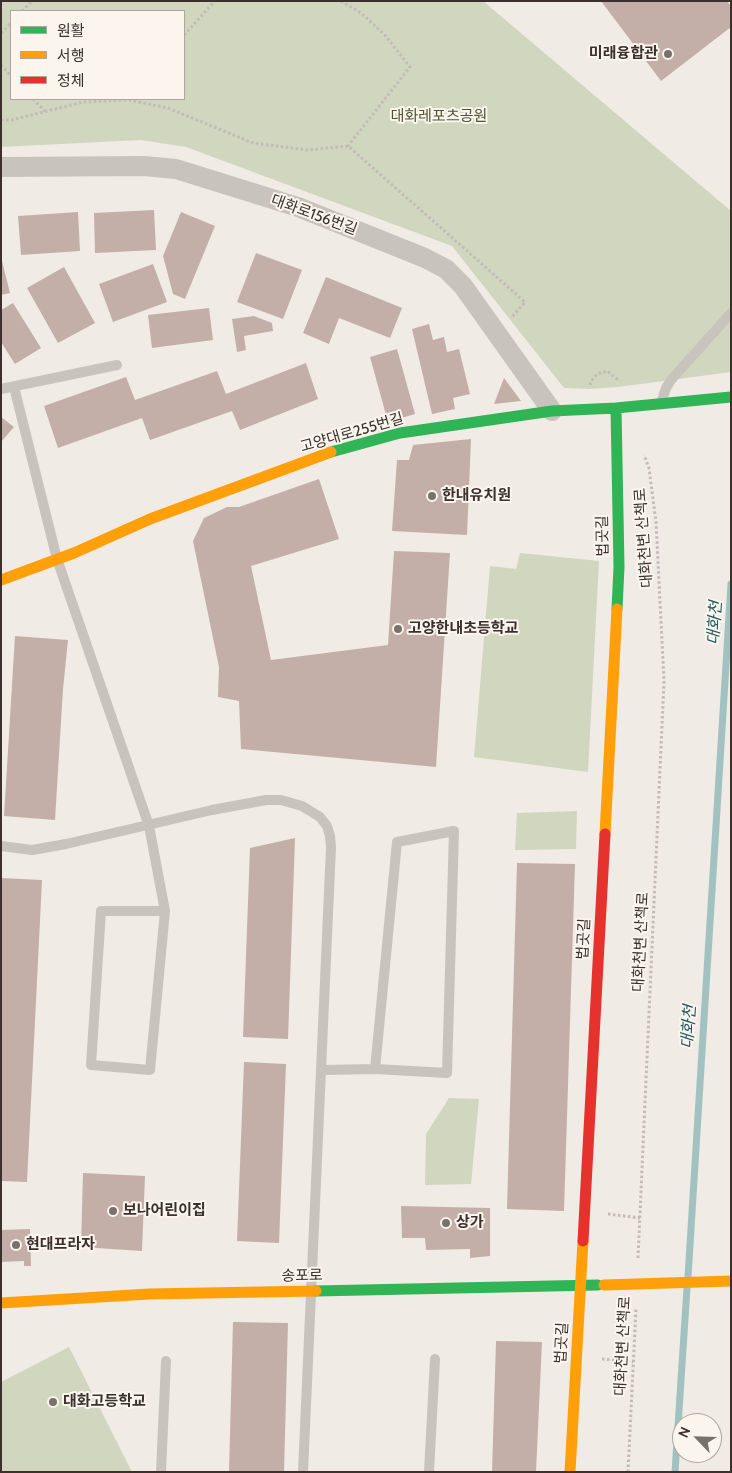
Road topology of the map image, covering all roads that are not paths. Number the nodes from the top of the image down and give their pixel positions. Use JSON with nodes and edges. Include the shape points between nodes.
{"nodes":[{"id":1,"x":1,"y":167,"type":"edge"},
{"id":2,"x":731,"y":313,"type":"edge"},
{"id":3,"x":117,"y":366,"type":"dead end"},
{"id":4,"x":14,"y":387,"type":"junction"},
{"id":5,"x":1,"y":389,"type":"edge"},
{"id":6,"x":731,"y":397,"type":"edge"},
{"id":7,"x":660,"y":404,"type":"junction"},
{"id":8,"x":616,"y":408,"type":"junction"},
{"id":9,"x":552,"y":411,"type":"junction"},
{"id":10,"x":57,"y":559,"type":"junction"},
{"id":11,"x":1,"y":580,"type":"edge"},
{"id":12,"x":149,"y":826,"type":"junction"},
{"id":13,"x":1,"y":846,"type":"edge"},
{"id":14,"x":165,"y":911,"type":"junction"},
{"id":15,"x":375,"y":1069,"type":"junction"},
{"id":16,"x":321,"y":1070,"type":"junction"},
{"id":17,"x":731,"y":1281,"type":"edge"},
{"id":18,"x":580,"y":1286,"type":"junction"},
{"id":19,"x":312,"y":1291,"type":"junction"},
{"id":20,"x":1,"y":1303,"type":"edge"},
{"id":21,"x":435,"y":1359,"type":"dead end"},
{"id":22,"x":166,"y":1361,"type":"dead end"},
{"id":23,"x":161,"y":1472,"type":"edge"},
{"id":24,"x":303,"y":1472,"type":"edge"},
{"id":25,"x":429,"y":1472,"type":"edge"},
{"id":26,"x":570,"y":1472,"type":"edge"}],
"edges":[{"from":1,"to":9,"type":"street","name":"대화로156번길","via":[[144,166],[176,169],[298,207],[425,258],[446,269],[462,286]]},
{"from":2,"to":7,"type":"lane","via":[[671,380]]},
{"from":3,"to":4,"type":"lane"},
{"from":4,"to":5,"type":"lane"},
{"from":4,"to":10,"type":"lane"},
{"from":6,"to":7,"type":"street","name":"고양대로255번길"},
{"from":7,"to":8,"type":"street","name":"고양대로255번길"},
{"from":8,"to":9,"type":"street","name":"고양대로255번길"},
{"from":8,"to":18,"type":"street","name":"법곳길","via":[[619,568]]},
{"from":9,"to":10,"type":"street","name":"고양대로255번길","via":[[400,433],[322,454],[150,519]]},
{"from":10,"to":11,"type":"street","name":"고양대로255번길"},
{"from":10,"to":12,"type":"lane"},
{"from":12,"to":13,"type":"lane","via":[[32,850]]},
{"from":12,"to":14,"type":"lane"},
{"from":12,"to":16,"type":"lane","via":[[266,800],[302,806],[320,817],[331,846]]},
{"from":14,"to":14,"type":"lane","via":[[150,1070],[91,1065],[101,911]]},
{"from":15,"to":15,"type":"lane","via":[[447,1073],[454,830],[397,842]]},
{"from":15,"to":16,"type":"lane"},
{"from":16,"to":19,"type":"lane"},
{"from":17,"to":18,"type":"street","name":"송포로","bridge":true},
{"from":18,"to":19,"type":"street","name":"송포로"},
{"from":18,"to":26,"type":"street","name":"법곳길"},
{"from":19,"to":20,"type":"street","name":"송포로","via":[[149,1294]]},
{"from":19,"to":24,"type":"lane"},
{"from":21,"to":25,"type":"lane"},
{"from":22,"to":23,"type":"lane"}]}
